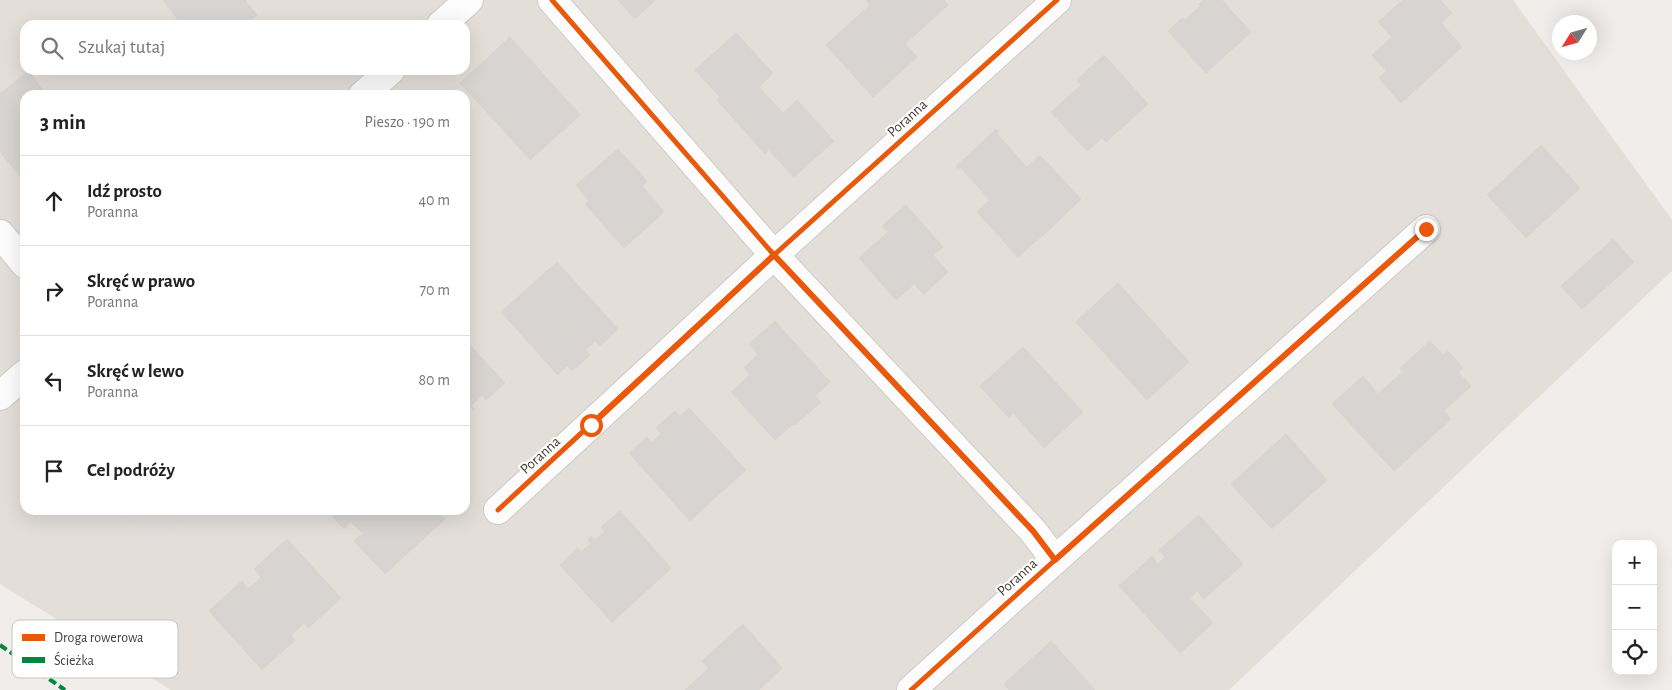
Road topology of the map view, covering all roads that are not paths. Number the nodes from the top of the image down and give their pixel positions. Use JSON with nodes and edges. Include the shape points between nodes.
{"nodes":[{"id":1,"x":469,"y":0,"type":"edge"},
{"id":2,"x":552,"y":0,"type":"edge"},
{"id":3,"x":1057,"y":0,"type":"edge"},
{"id":4,"x":447,"y":20,"type":"edge"},
{"id":5,"x":385,"y":75,"type":"edge"},
{"id":6,"x":369,"y":90,"type":"edge"},
{"id":7,"x":1426,"y":229,"type":"dead end"},
{"id":8,"x":0,"y":234,"type":"edge"},
{"id":9,"x":774,"y":255,"type":"junction"},
{"id":10,"x":20,"y":258,"type":"edge"},
{"id":11,"x":20,"y":378,"type":"edge"},
{"id":12,"x":0,"y":396,"type":"edge"},
{"id":13,"x":498,"y":510,"type":"dead end"},
{"id":14,"x":1055,"y":560,"type":"junction"},
{"id":15,"x":911,"y":690,"type":"edge"}],
"edges":[{"from":1,"to":4,"type":"street"},
{"from":2,"to":9,"type":"street","name":"Poranna"},
{"from":3,"to":9,"type":"street","name":"Poranna"},
{"from":5,"to":6,"type":"street"},
{"from":7,"to":14,"type":"street","name":"Poranna"},
{"from":8,"to":10,"type":"street"},
{"from":9,"to":13,"type":"street","name":"Poranna"},
{"from":9,"to":14,"type":"street","name":"Poranna","via":[[1033,531]]},
{"from":11,"to":12,"type":"street"},
{"from":14,"to":15,"type":"street","name":"Poranna"}]}
